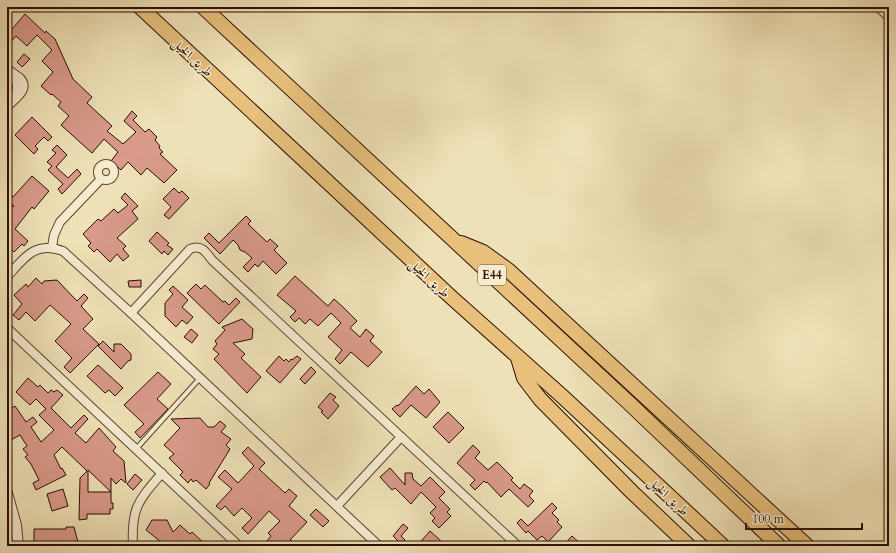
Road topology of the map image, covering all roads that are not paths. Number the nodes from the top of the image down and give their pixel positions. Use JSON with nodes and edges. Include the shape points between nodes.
{"nodes":[{"id":1,"x":140,"y":7,"type":"edge"},
{"id":2,"x":203,"y":7,"type":"edge"},
{"id":3,"x":878,"y":7,"type":"edge"},
{"id":4,"x":889,"y":17,"type":"edge"},
{"id":5,"x":9,"y":70,"type":"edge"},
{"id":6,"x":10,"y":104,"type":"edge"},
{"id":7,"x":101,"y":178,"type":"dead end"},
{"id":8,"x":455,"y":241,"type":"junction"},
{"id":9,"x":52,"y":247,"type":"junction"},
{"id":10,"x":7,"y":277,"type":"edge"},
{"id":11,"x":131,"y":313,"type":"junction"},
{"id":12,"x":7,"y":328,"type":"edge"},
{"id":13,"x":518,"y":358,"type":"junction"},
{"id":14,"x":200,"y":378,"type":"junction"},
{"id":15,"x":401,"y":437,"type":"junction"},
{"id":16,"x":136,"y":449,"type":"junction"},
{"id":17,"x":162,"y":474,"type":"junction"},
{"id":18,"x":7,"y":493,"type":"edge"},
{"id":19,"x":337,"y":506,"type":"junction"},
{"id":20,"x":18,"y":546,"type":"edge"},
{"id":21,"x":133,"y":546,"type":"edge"},
{"id":22,"x":239,"y":546,"type":"edge"},
{"id":23,"x":380,"y":546,"type":"edge"},
{"id":24,"x":518,"y":546,"type":"edge"},
{"id":25,"x":689,"y":546,"type":"edge"},
{"id":26,"x":723,"y":546,"type":"edge"},
{"id":27,"x":779,"y":546,"type":"edge"},
{"id":28,"x":807,"y":546,"type":"edge"}],
"edges":[{"from":1,"to":13,"type":"highway","name":"طريق الخيل"},
{"from":2,"to":8,"type":"highway","number":"E44"},
{"from":3,"to":4,"type":"street"},
{"from":5,"to":6,"type":"street","via":[[21,80],[24,87],[21,94]]},
{"from":7,"to":9,"type":"street","via":[[60,222]]},
{"from":8,"to":27,"type":"highway","number":"E44"},
{"from":8,"to":28,"type":"highway","via":[[484,252],[508,270]]},
{"from":9,"to":10,"type":"street","via":[[32,252]]},
{"from":9,"to":11,"type":"street","via":[[63,251]]},
{"from":11,"to":14,"type":"street"},
{"from":11,"to":15,"type":"street","via":[[190,248],[198,247]]},
{"from":12,"to":16,"type":"street"},
{"from":13,"to":25,"type":"highway","via":[[524,378],[540,398]]},
{"from":13,"to":26,"type":"highway","name":"طريق الخيل"},
{"from":14,"to":16,"type":"lane"},
{"from":14,"to":19,"type":"street"},
{"from":15,"to":19,"type":"street"},
{"from":15,"to":24,"type":"street"},
{"from":16,"to":17,"type":"street"},
{"from":17,"to":21,"type":"street","via":[[139,501],[134,512]]},
{"from":17,"to":22,"type":"street"},
{"from":18,"to":20,"type":"street","via":[[16,525]]},
{"from":19,"to":23,"type":"street"}]}
